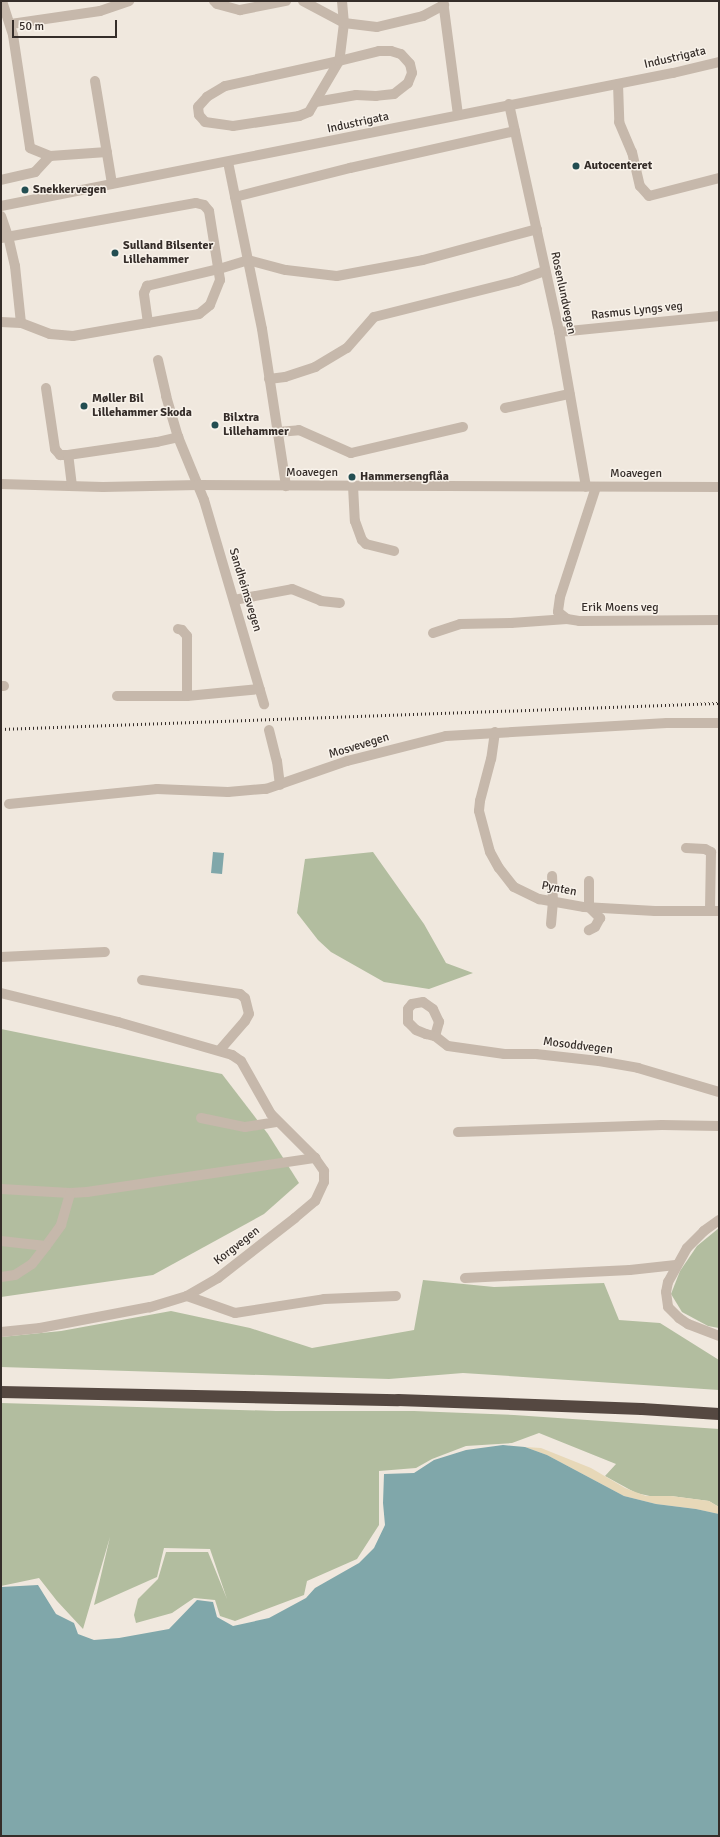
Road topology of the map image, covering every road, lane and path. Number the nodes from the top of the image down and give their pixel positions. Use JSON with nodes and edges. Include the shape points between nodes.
{"nodes":[{"id":1,"x":2,"y":1,"type":"edge"},
{"id":2,"x":129,"y":1,"type":"edge"},
{"id":3,"x":214,"y":1,"type":"edge"},
{"id":4,"x":286,"y":1,"type":"edge"},
{"id":5,"x":303,"y":1,"type":"edge"},
{"id":6,"x":342,"y":1,"type":"edge"},
{"id":7,"x":444,"y":3,"type":"edge"},
{"id":8,"x":344,"y":23,"type":"junction"},
{"id":9,"x":11,"y":24,"type":"junction"},
{"id":10,"x":339,"y":61,"type":"junction"},
{"id":11,"x":719,"y":62,"type":"edge"},
{"id":12,"x":95,"y":81,"type":"dead end"},
{"id":13,"x":618,"y":84,"type":"junction"},
{"id":14,"x":316,"y":102,"type":"junction"},
{"id":15,"x":509,"y":104,"type":"junction"},
{"id":16,"x":458,"y":115,"type":"junction"},
{"id":17,"x":515,"y":131,"type":"junction"},
{"id":18,"x":107,"y":152,"type":"junction"},
{"id":19,"x":50,"y":156,"type":"junction"},
{"id":20,"x":228,"y":162,"type":"junction"},
{"id":21,"x":719,"y":178,"type":"edge"},
{"id":22,"x":1,"y":180,"type":"edge"},
{"id":23,"x":112,"y":184,"type":"junction"},
{"id":24,"x":236,"y":197,"type":"junction"},
{"id":25,"x":1,"y":206,"type":"edge"},
{"id":26,"x":1,"y":216,"type":"edge"},
{"id":27,"x":537,"y":229,"type":"junction"},
{"id":28,"x":5,"y":237,"type":"edge"},
{"id":29,"x":248,"y":260,"type":"junction"},
{"id":30,"x":218,"y":269,"type":"junction"},
{"id":31,"x":545,"y":271,"type":"junction"},
{"id":32,"x":719,"y":316,"type":"edge"},
{"id":33,"x":1,"y":322,"type":"edge"},
{"id":34,"x":22,"y":323,"type":"junction"},
{"id":35,"x":148,"y":323,"type":"junction"},
{"id":36,"x":559,"y":332,"type":"junction"},
{"id":37,"x":158,"y":360,"type":"dead end"},
{"id":38,"x":270,"y":379,"type":"junction"},
{"id":39,"x":46,"y":388,"type":"dead end"},
{"id":40,"x":569,"y":394,"type":"junction"},
{"id":41,"x":505,"y":408,"type":"dead end"},
{"id":42,"x":462,"y":427,"type":"dead end"},
{"id":43,"x":278,"y":432,"type":"junction"},
{"id":44,"x":178,"y":437,"type":"junction"},
{"id":45,"x":68,"y":455,"type":"junction"},
{"id":46,"x":1,"y":484,"type":"edge"},
{"id":47,"x":198,"y":485,"type":"junction"},
{"id":48,"x":72,"y":486,"type":"junction"},
{"id":49,"x":286,"y":486,"type":"junction"},
{"id":50,"x":353,"y":486,"type":"junction"},
{"id":51,"x":591,"y":487,"type":"junction"},
{"id":52,"x":719,"y":487,"type":"edge"},
{"id":53,"x":394,"y":551,"type":"dead end"},
{"id":54,"x":234,"y":600,"type":"junction"},
{"id":55,"x":340,"y":603,"type":"dead end"},
{"id":56,"x":567,"y":619,"type":"junction"},
{"id":57,"x":719,"y":620,"type":"edge"},
{"id":58,"x":178,"y":629,"type":"dead end"},
{"id":59,"x":433,"y":633,"type":"dead end"},
{"id":60,"x":260,"y":689,"type":"junction"},
{"id":61,"x":117,"y":696,"type":"dead end"},
{"id":62,"x":187,"y":696,"type":"junction"},
{"id":63,"x":264,"y":704,"type":"dead end"},
{"id":64,"x":719,"y":723,"type":"edge"},
{"id":65,"x":270,"y":730,"type":"dead end"},
{"id":66,"x":495,"y":732,"type":"junction"},
{"id":67,"x":280,"y":785,"type":"junction"},
{"id":68,"x":9,"y":804,"type":"dead end"},
{"id":69,"x":686,"y":848,"type":"dead end"},
{"id":70,"x":552,"y":876,"type":"dead end"},
{"id":71,"x":589,"y":881,"type":"dead end"},
{"id":72,"x":553,"y":903,"type":"junction"},
{"id":73,"x":589,"y":907,"type":"junction"},
{"id":74,"x":715,"y":911,"type":"edge"},
{"id":75,"x":551,"y":924,"type":"dead end"},
{"id":76,"x":589,"y":930,"type":"dead end"},
{"id":77,"x":105,"y":952,"type":"dead end"},
{"id":78,"x":1,"y":958,"type":"edge"},
{"id":79,"x":142,"y":980,"type":"dead end"},
{"id":80,"x":1,"y":993,"type":"edge"},
{"id":81,"x":435,"y":1036,"type":"dead end"},
{"id":82,"x":220,"y":1050,"type":"junction"},
{"id":83,"x":719,"y":1092,"type":"edge"},
{"id":84,"x":201,"y":1118,"type":"dead end"},
{"id":85,"x":278,"y":1122,"type":"junction"},
{"id":86,"x":719,"y":1126,"type":"edge"},
{"id":87,"x":458,"y":1132,"type":"dead end"},
{"id":88,"x":315,"y":1158,"type":"junction"},
{"id":89,"x":1,"y":1190,"type":"edge"},
{"id":90,"x":70,"y":1193,"type":"junction"},
{"id":91,"x":719,"y":1220,"type":"edge"},
{"id":92,"x":1,"y":1241,"type":"edge"},
{"id":93,"x":46,"y":1246,"type":"junction"},
{"id":94,"x":676,"y":1265,"type":"junction"},
{"id":95,"x":1,"y":1277,"type":"edge"},
{"id":96,"x":465,"y":1278,"type":"dead end"},
{"id":97,"x":187,"y":1296,"type":"junction"},
{"id":98,"x":396,"y":1296,"type":"dead end"},
{"id":99,"x":1,"y":1332,"type":"edge"},
{"id":100,"x":719,"y":1336,"type":"edge"},
{"id":101,"x":1,"y":1392,"type":"edge"},
{"id":102,"x":719,"y":1414,"type":"edge"}],
"edges":[{"from":1,"to":9,"type":"street"},
{"from":2,"to":9,"type":"street","via":[[100,10]]},
{"from":3,"to":4,"type":"street","via":[[240,10]]},
{"from":5,"to":8,"type":"street"},
{"from":6,"to":8,"type":"street"},
{"from":7,"to":8,"type":"street","via":[[423,16],[377,27]]},
{"from":7,"to":16,"type":"street"},
{"from":8,"to":10,"type":"street"},
{"from":9,"to":19,"type":"street","via":[[30,148]]},
{"from":10,"to":14,"type":"street"},
{"from":10,"to":14,"type":"street","via":[[379,51],[392,51],[406,58],[412,73],[408,83],[394,94],[356,95]]},
{"from":10,"to":14,"type":"street","via":[[225,86],[207,97],[198,107],[199,115],[205,122],[218,126],[233,126],[299,116],[309,112]]},
{"from":11,"to":13,"type":"street","name":"Industrigata"},
{"from":12,"to":18,"type":"street"},
{"from":13,"to":15,"type":"street","name":"Industrigata"},
{"from":13,"to":21,"type":"street","via":[[619,122],[632,152],[640,186],[649,196]]},
{"from":15,"to":16,"type":"street","name":"Industrigata"},
{"from":15,"to":17,"type":"street","name":"Rosenlundvegen"},
{"from":16,"to":20,"type":"street","name":"Industrigata"},
{"from":17,"to":24,"type":"street"},
{"from":17,"to":27,"type":"street","name":"Rosenlundvegen"},
{"from":18,"to":19,"type":"street"},
{"from":18,"to":23,"type":"street"},
{"from":19,"to":22,"type":"street","via":[[35,172]]},
{"from":20,"to":23,"type":"street","name":"Industrigata"},
{"from":20,"to":24,"type":"street"},
{"from":23,"to":25,"type":"street","name":"Industrigata"},
{"from":24,"to":29,"type":"street"},
{"from":26,"to":28,"type":"street"},
{"from":27,"to":29,"type":"street","via":[[423,260],[337,276],[286,270]]},
{"from":27,"to":31,"type":"street","name":"Rosenlundvegen"},
{"from":28,"to":30,"type":"street","via":[[196,203],[204,205],[209,211]]},
{"from":28,"to":34,"type":"street","via":[[15,266]]},
{"from":29,"to":30,"type":"street"},
{"from":29,"to":38,"type":"street"},
{"from":30,"to":35,"type":"street","via":[[220,280],[210,305],[199,314]]},
{"from":30,"to":35,"type":"street","via":[[147,286],[144,293]]},
{"from":31,"to":36,"type":"street","name":"Rosenlundvegen"},
{"from":31,"to":38,"type":"street","via":[[517,281],[374,317],[347,348],[315,367]]},
{"from":32,"to":36,"type":"street","name":"Rasmus Lyngs veg"},
{"from":33,"to":34,"type":"street"},
{"from":34,"to":35,"type":"street","via":[[50,334],[73,336]]},
{"from":36,"to":40,"type":"street","name":"Rosenlundvegen"},
{"from":37,"to":44,"type":"street","name":"Sandheimsvegen"},
{"from":38,"to":43,"type":"street"},
{"from":39,"to":45,"type":"street","via":[[56,448],[60,455]]},
{"from":40,"to":41,"type":"street"},
{"from":40,"to":51,"type":"street","name":"Rosenlundvegen"},
{"from":42,"to":43,"type":"street","via":[[351,453],[299,430]]},
{"from":43,"to":49,"type":"street"},
{"from":44,"to":45,"type":"street"},
{"from":44,"to":47,"type":"street","name":"Sandheimsvegen"},
{"from":45,"to":48,"type":"street"},
{"from":46,"to":48,"type":"street","name":"Moavegen"},
{"from":47,"to":48,"type":"street","name":"Moavegen"},
{"from":47,"to":49,"type":"street","name":"Moavegen"},
{"from":47,"to":54,"type":"street","name":"Sandheimsvegen"},
{"from":49,"to":50,"type":"street","name":"Moavegen"},
{"from":50,"to":51,"type":"street","name":"Moavegen"},
{"from":50,"to":53,"type":"street","via":[[355,521],[362,540],[366,544]]},
{"from":51,"to":52,"type":"street","name":"Moavegen"},
{"from":51,"to":56,"type":"street","name":"Erik Moens veg","via":[[560,597],[558,612]]},
{"from":54,"to":55,"type":"street","via":[[292,589],[321,601]]},
{"from":54,"to":60,"type":"street","name":"Sandheimsvegen"},
{"from":56,"to":57,"type":"street","name":"Erik Moens veg"},
{"from":56,"to":59,"type":"street","via":[[460,624]]},
{"from":58,"to":62,"type":"street","via":[[187,636]]},
{"from":60,"to":62,"type":"street"},
{"from":60,"to":63,"type":"street","name":"Sandheimsvegen"},
{"from":61,"to":62,"type":"street"},
{"from":64,"to":66,"type":"street","name":"Mosvevegen","via":[[667,723]]},
{"from":65,"to":67,"type":"street"},
{"from":66,"to":67,"type":"street","name":"Mosvevegen","via":[[431,739],[347,761]]},
{"from":66,"to":72,"type":"street","name":"Pynten","via":[[480,801],[481,824],[490,852],[514,887]]},
{"from":67,"to":68,"type":"street","name":"Mosvevegen","via":[[266,789],[228,792],[158,789]]},
{"from":69,"to":74,"type":"street","via":[[711,852]]},
{"from":70,"to":72,"type":"street"},
{"from":71,"to":73,"type":"street"},
{"from":72,"to":73,"type":"street","name":"Pynten"},
{"from":72,"to":75,"type":"street"},
{"from":73,"to":74,"type":"street","name":"Pynten","via":[[683,912]]},
{"from":73,"to":76,"type":"street","via":[[600,918]]},
{"from":77,"to":78,"type":"street"},
{"from":79,"to":82,"type":"street","via":[[240,994],[245,998],[249,1014]]},
{"from":80,"to":82,"type":"street"},
{"from":81,"to":83,"type":"street","name":"Mosoddvegen","via":[[448,1046],[504,1054],[536,1054],[599,1061],[645,1070]]},
{"from":82,"to":85,"type":"street","name":"Korgvegen","via":[[240,1061],[262,1101]]},
{"from":84,"to":85,"type":"street","via":[[245,1127]]},
{"from":85,"to":88,"type":"street","name":"Korgvegen"},
{"from":86,"to":87,"type":"street","via":[[662,1125]]},
{"from":88,"to":90,"type":"street"},
{"from":88,"to":97,"type":"street","name":"Korgvegen","via":[[324,1171],[324,1182],[315,1201],[218,1278]]},
{"from":89,"to":90,"type":"street"},
{"from":90,"to":93,"type":"street","via":[[61,1225]]},
{"from":91,"to":94,"type":"street","via":[[693,1241]]},
{"from":92,"to":93,"type":"street"},
{"from":93,"to":95,"type":"street","via":[[32,1264],[15,1275]]},
{"from":94,"to":96,"type":"street","via":[[530,1276]]},
{"from":94,"to":100,"type":"street","via":[[666,1292],[668,1307],[688,1324]]},
{"from":97,"to":98,"type":"street","via":[[235,1313],[324,1299]]},
{"from":97,"to":99,"type":"street","name":"Korgvegen","via":[[150,1307],[40,1328]]},
{"from":101,"to":102,"type":"highway","via":[[398,1400]]}]}
